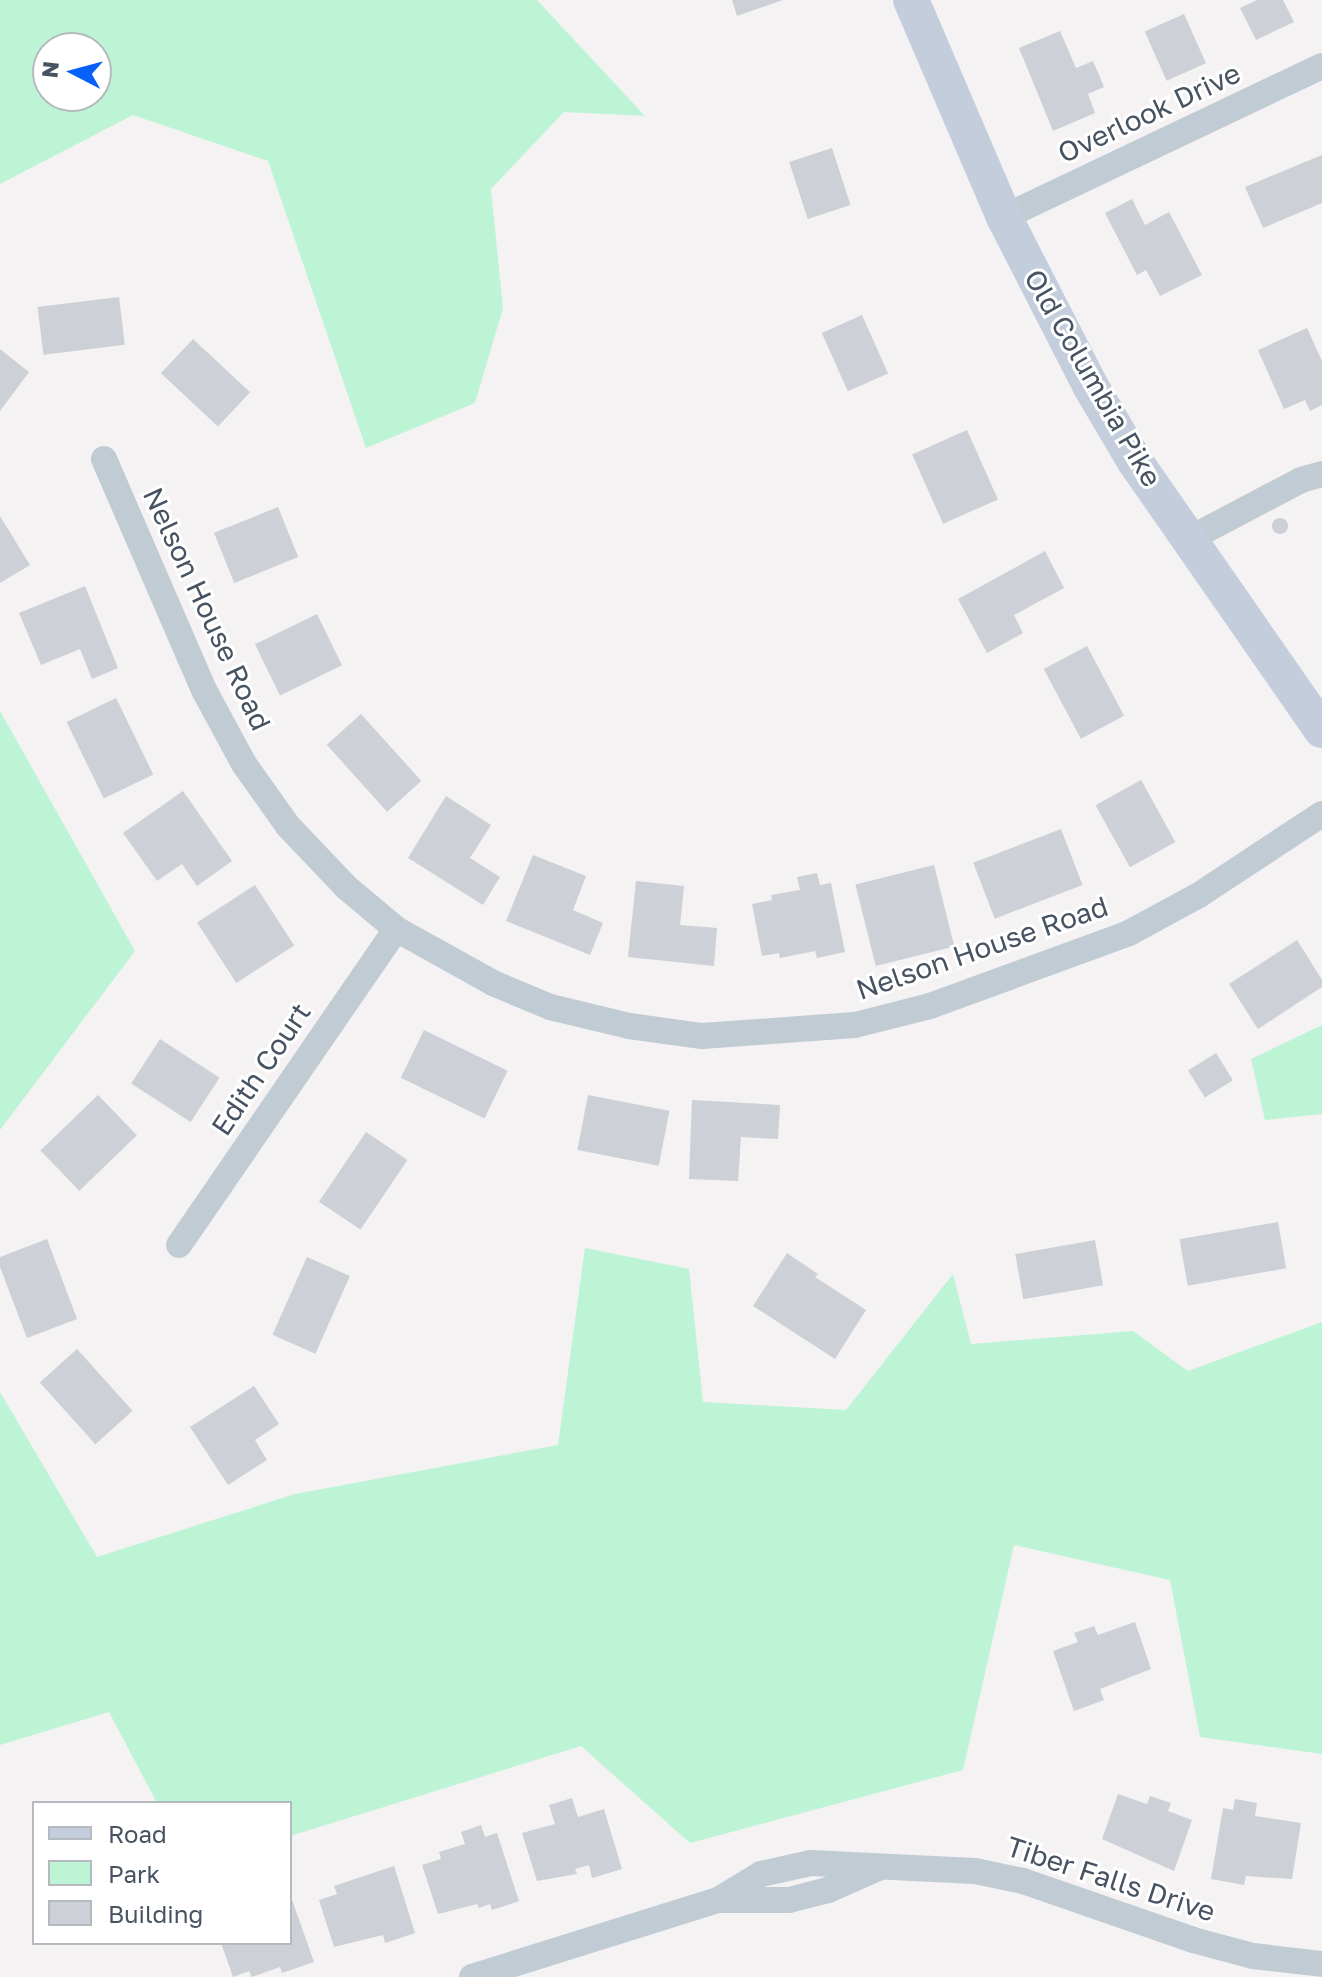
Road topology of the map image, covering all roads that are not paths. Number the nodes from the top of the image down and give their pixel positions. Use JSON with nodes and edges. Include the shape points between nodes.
{"nodes":[{"id":1,"x":911,"y":0,"type":"edge"},
{"id":2,"x":1322,"y":66,"type":"edge"},
{"id":3,"x":1004,"y":217,"type":"junction"},
{"id":4,"x":104,"y":459,"type":"dead end"},
{"id":5,"x":1322,"y":474,"type":"edge"},
{"id":6,"x":1191,"y":538,"type":"junction"},
{"id":7,"x":1322,"y":730,"type":"edge"},
{"id":8,"x":1322,"y":814,"type":"edge"},
{"id":9,"x":396,"y":929,"type":"junction"},
{"id":10,"x":179,"y":1245,"type":"dead end"},
{"id":11,"x":1322,"y":1964,"type":"edge"},
{"id":12,"x":472,"y":1977,"type":"edge"}],
"edges":[{"from":1,"to":3,"type":"street","name":"Old Columbia Pike"},
{"from":2,"to":3,"type":"street","name":"Overlook Drive"},
{"from":3,"to":6,"type":"street","name":"Old Columbia Pike","via":[[1091,387],[1134,460]]},
{"from":4,"to":9,"type":"street","name":"Nelson House Road","via":[[204,690],[244,764],[288,826],[346,887]]},
{"from":5,"to":6,"type":"street"},
{"from":6,"to":7,"type":"street","name":"Old Columbia Pike"},
{"from":8,"to":9,"type":"street","name":"Nelson House Road","via":[[1199,895],[1129,933],[930,1006],[855,1025],[702,1036],[629,1026],[550,1007],[493,983]]},
{"from":9,"to":10,"type":"street","name":"Edith Court"},
{"from":11,"to":12,"type":"street","name":"Tiber Falls Drive","via":[[1253,1956],[1193,1940],[1023,1881],[975,1871],[840,1863],[789,1866],[746,1881],[718,1900]]}]}
